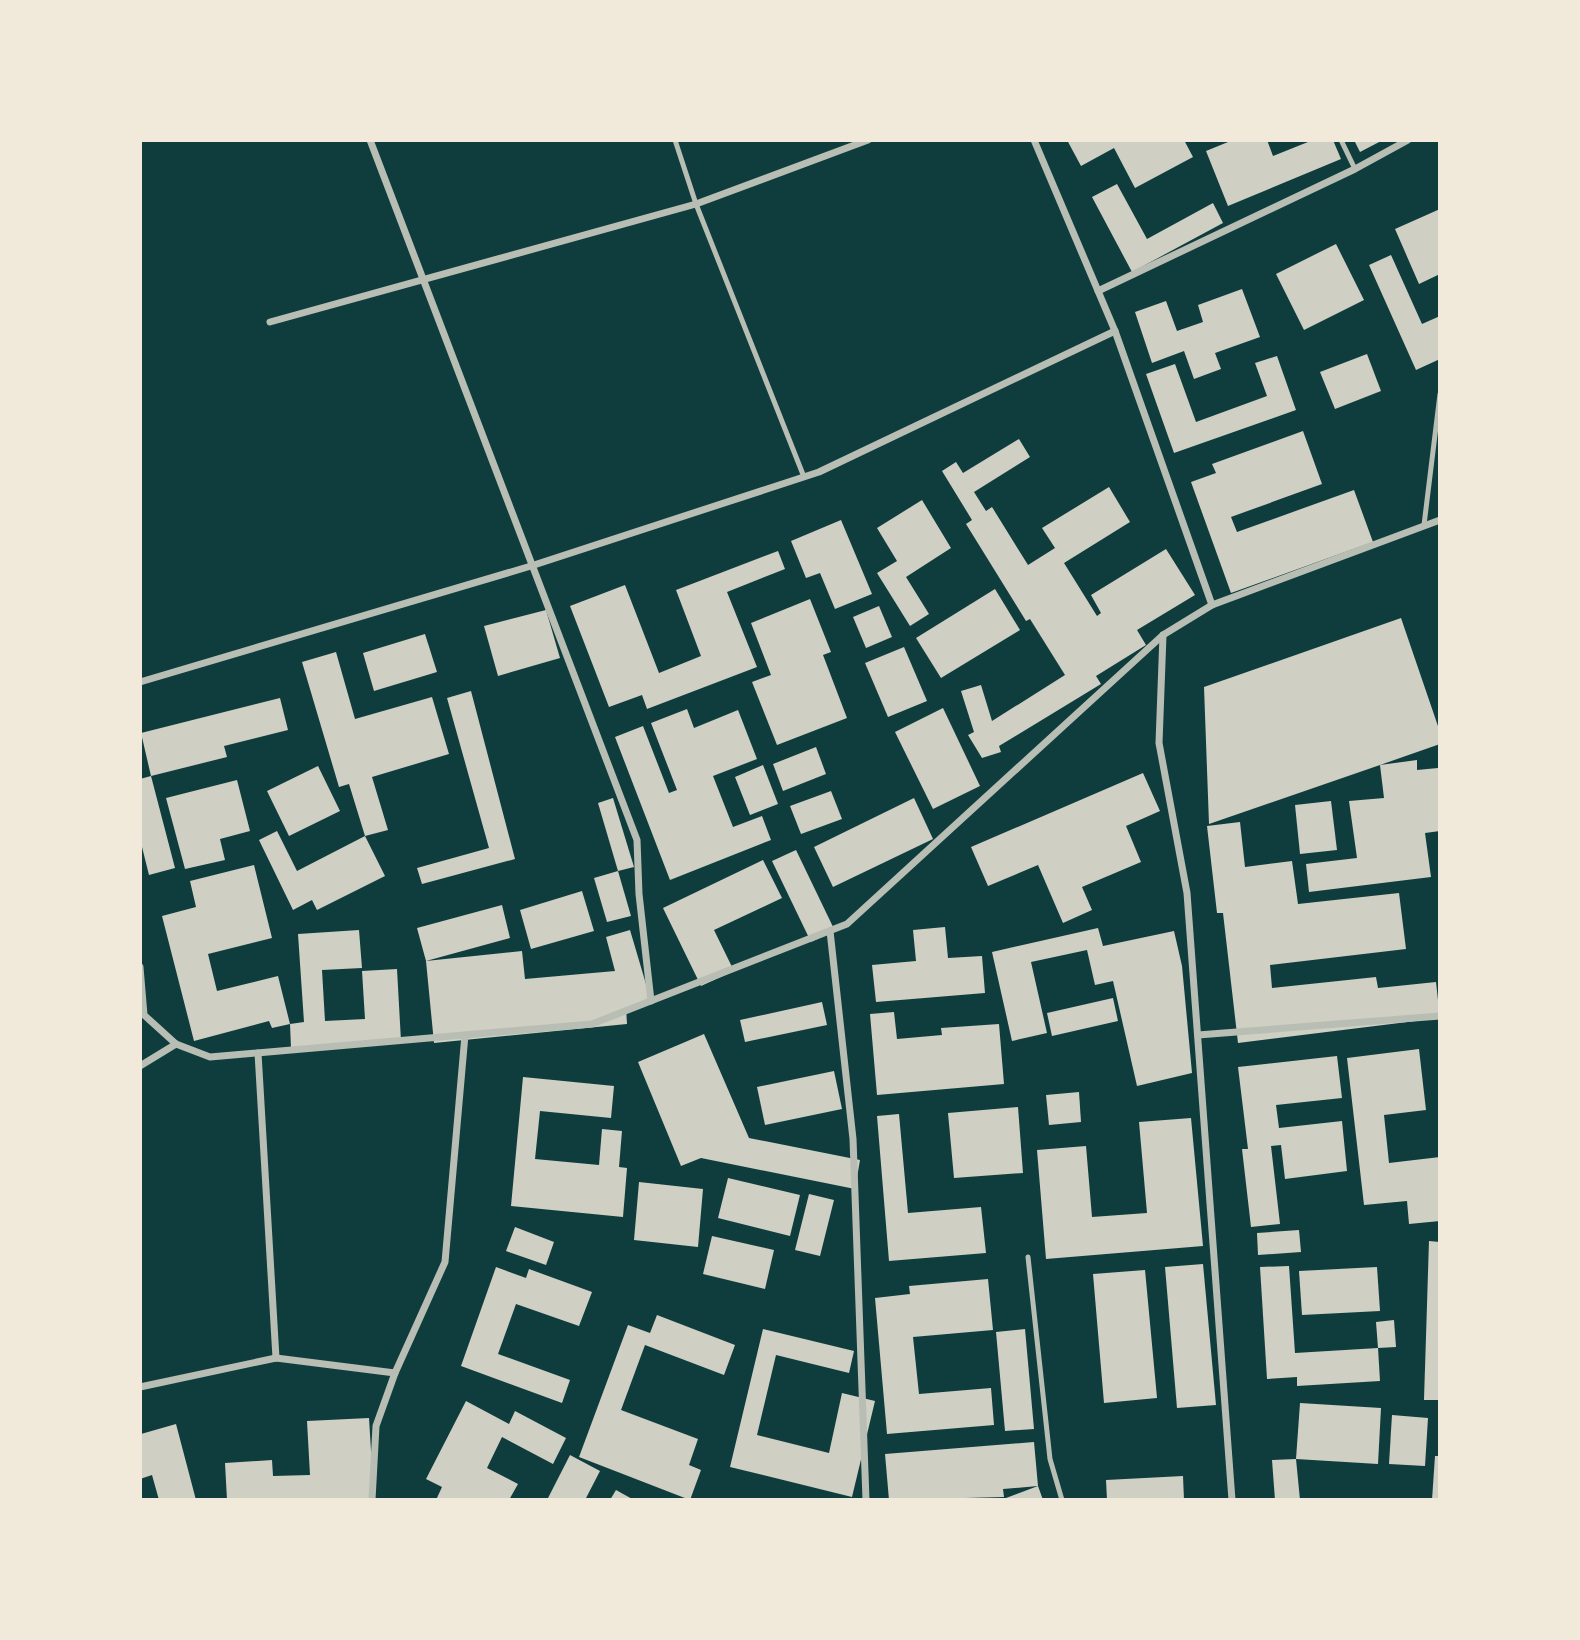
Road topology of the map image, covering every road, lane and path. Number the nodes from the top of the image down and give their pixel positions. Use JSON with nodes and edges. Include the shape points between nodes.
{"nodes":[{"id":1,"x":370,"y":140,"type":"edge"},
{"id":2,"x":675,"y":140,"type":"edge"},
{"id":3,"x":868,"y":140,"type":"edge"},
{"id":4,"x":1034,"y":140,"type":"edge"},
{"id":5,"x":1341,"y":140,"type":"edge"},
{"id":6,"x":1408,"y":140,"type":"edge"},
{"id":7,"x":1355,"y":169,"type":"junction"},
{"id":8,"x":696,"y":204,"type":"junction"},
{"id":9,"x":422,"y":278,"type":"junction"},
{"id":10,"x":1098,"y":291,"type":"junction"},
{"id":11,"x":270,"y":322,"type":"dead end"},
{"id":12,"x":1115,"y":331,"type":"junction"},
{"id":13,"x":1440,"y":394,"type":"edge"},
{"id":14,"x":804,"y":477,"type":"junction"},
{"id":15,"x":1440,"y":520,"type":"edge"},
{"id":16,"x":1424,"y":525,"type":"junction"},
{"id":17,"x":531,"y":566,"type":"junction"},
{"id":18,"x":1212,"y":605,"type":"junction"},
{"id":19,"x":1163,"y":635,"type":"junction"},
{"id":20,"x":140,"y":682,"type":"edge"},
{"id":21,"x":830,"y":931,"type":"junction"},
{"id":22,"x":140,"y":967,"type":"edge"},
{"id":23,"x":651,"y":1001,"type":"junction"},
{"id":24,"x":1440,"y":1016,"type":"edge"},
{"id":25,"x":465,"y":1035,"type":"junction"},
{"id":26,"x":1198,"y":1035,"type":"junction"},
{"id":27,"x":176,"y":1044,"type":"junction"},
{"id":28,"x":258,"y":1053,"type":"junction"},
{"id":29,"x":140,"y":1066,"type":"edge"},
{"id":30,"x":1028,"y":1257,"type":"dead end"},
{"id":31,"x":276,"y":1358,"type":"junction"},
{"id":32,"x":395,"y":1373,"type":"junction"},
{"id":33,"x":140,"y":1387,"type":"edge"},
{"id":34,"x":372,"y":1500,"type":"edge"},
{"id":35,"x":866,"y":1500,"type":"edge"},
{"id":36,"x":1062,"y":1500,"type":"edge"},
{"id":37,"x":1232,"y":1500,"type":"edge"}],
"edges":[{"from":1,"to":9,"type":"street"},
{"from":2,"to":8,"type":"lane"},
{"from":3,"to":8,"type":"street"},
{"from":4,"to":10,"type":"street"},
{"from":5,"to":7,"type":"lane"},
{"from":6,"to":7,"type":"street"},
{"from":7,"to":10,"type":"street"},
{"from":8,"to":9,"type":"street"},
{"from":8,"to":14,"type":"lane"},
{"from":9,"to":11,"type":"street"},
{"from":9,"to":17,"type":"street"},
{"from":10,"to":12,"type":"street"},
{"from":12,"to":14,"type":"street"},
{"from":12,"to":18,"type":"street"},
{"from":13,"to":16,"type":"lane"},
{"from":14,"to":17,"type":"street"},
{"from":15,"to":16,"type":"street"},
{"from":16,"to":18,"type":"street"},
{"from":17,"to":20,"type":"street"},
{"from":17,"to":23,"type":"street","via":[[637,840]]},
{"from":18,"to":19,"type":"street"},
{"from":19,"to":21,"type":"street","via":[[847,924]]},
{"from":19,"to":26,"type":"street","via":[[1159,743],[1187,893]]},
{"from":21,"to":23,"type":"street"},
{"from":21,"to":35,"type":"street","via":[[853,1139]]},
{"from":22,"to":27,"type":"street","via":[[144,1016]]},
{"from":23,"to":25,"type":"street","via":[[592,1024]]},
{"from":24,"to":26,"type":"street"},
{"from":25,"to":28,"type":"street"},
{"from":25,"to":32,"type":"street","via":[[446,1262]]},
{"from":26,"to":37,"type":"street"},
{"from":27,"to":28,"type":"street","via":[[210,1056]]},
{"from":27,"to":29,"type":"street"},
{"from":28,"to":31,"type":"street"},
{"from":30,"to":36,"type":"lane","via":[[1049,1460]]},
{"from":31,"to":32,"type":"street"},
{"from":31,"to":33,"type":"street"},
{"from":32,"to":34,"type":"street","via":[[376,1426]]}]}
